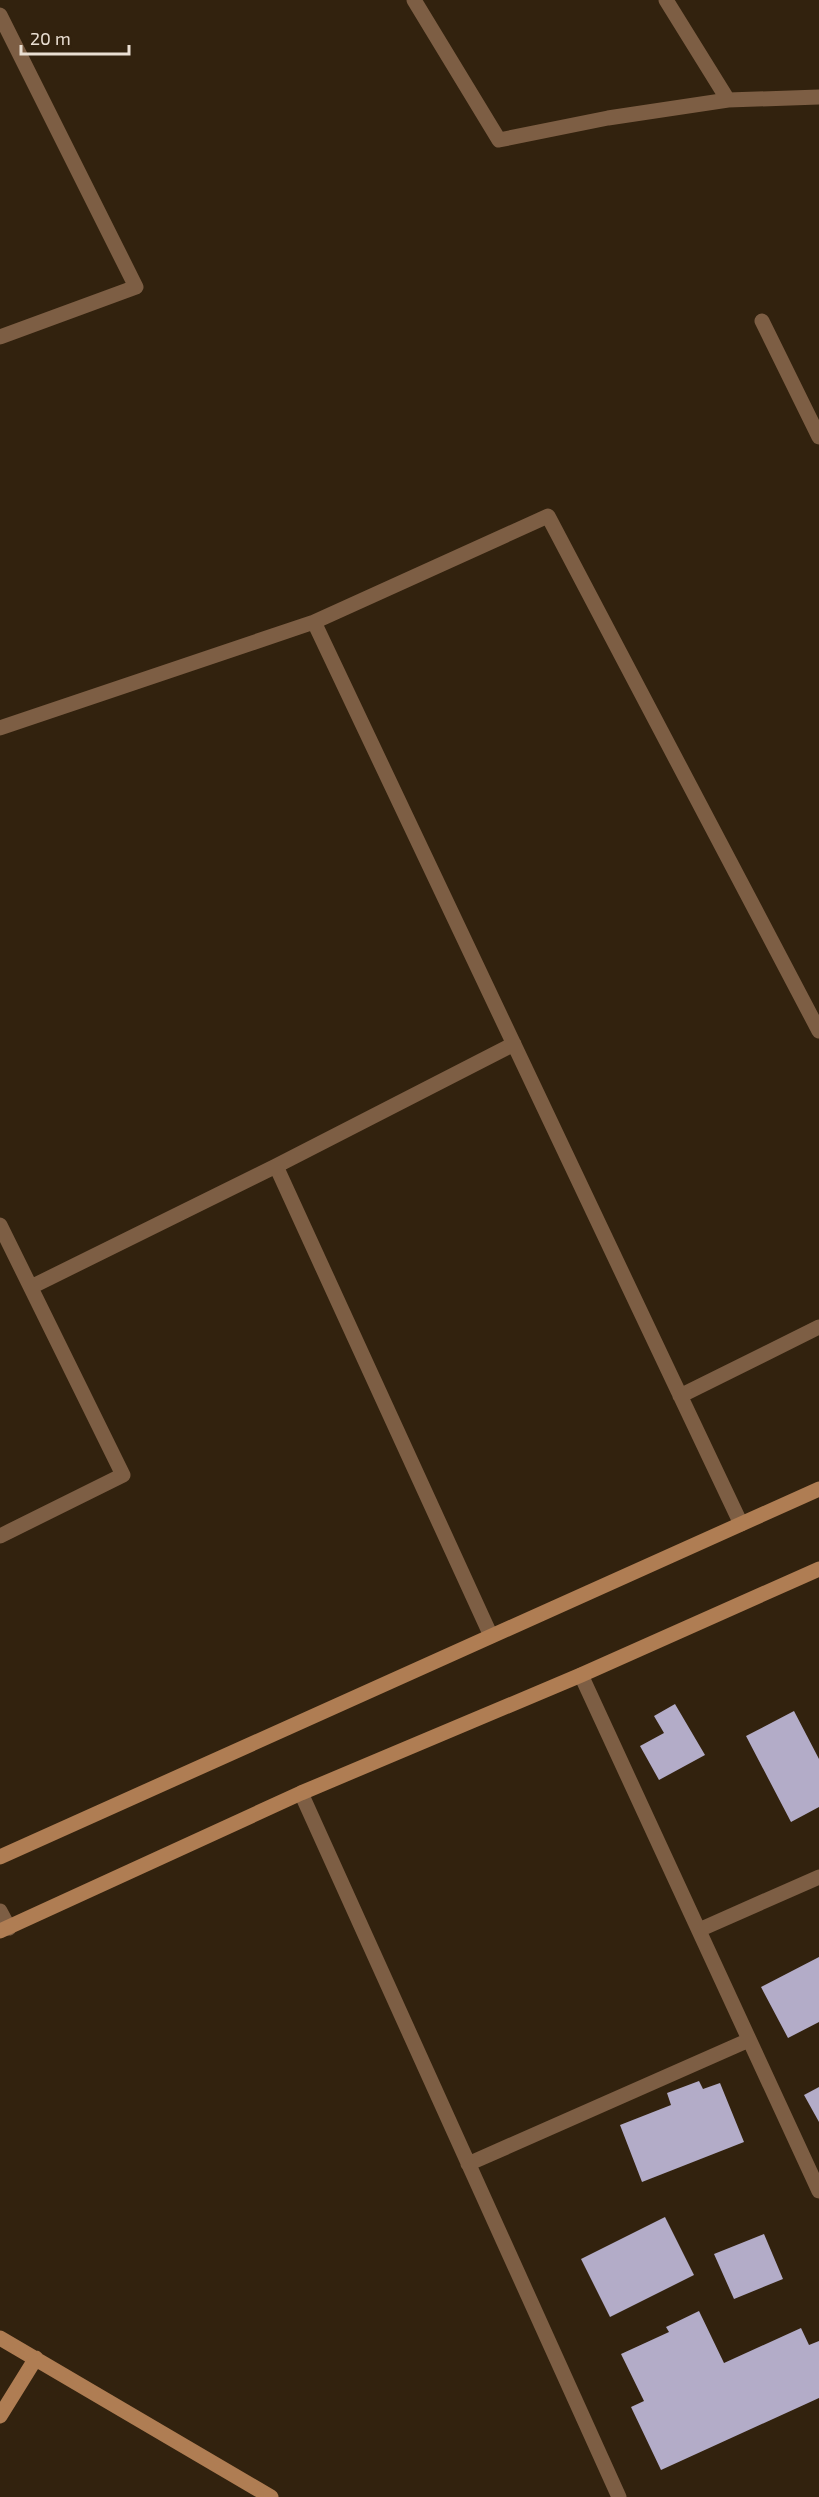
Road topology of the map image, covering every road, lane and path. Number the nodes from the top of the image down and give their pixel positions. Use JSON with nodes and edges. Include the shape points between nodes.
{"nodes":[{"id":1,"x":414,"y":0,"type":"edge"},
{"id":2,"x":666,"y":0,"type":"edge"},
{"id":3,"x":0,"y":15,"type":"edge"},
{"id":4,"x":819,"y":96,"type":"edge"},
{"id":5,"x":728,"y":100,"type":"junction"},
{"id":6,"x":762,"y":321,"type":"dead end"},
{"id":7,"x":0,"y":337,"type":"edge"},
{"id":8,"x":819,"y":437,"type":"edge"},
{"id":9,"x":314,"y":622,"type":"junction"},
{"id":10,"x":0,"y":728,"type":"edge"},
{"id":11,"x":819,"y":1031,"type":"edge"},
{"id":12,"x":514,"y":1044,"type":"junction"},
{"id":13,"x":276,"y":1166,"type":"junction"},
{"id":14,"x":0,"y":1225,"type":"edge"},
{"id":15,"x":31,"y":1287,"type":"junction"},
{"id":16,"x":819,"y":1327,"type":"edge"},
{"id":17,"x":681,"y":1396,"type":"junction"},
{"id":18,"x":819,"y":1489,"type":"edge"},
{"id":19,"x":741,"y":1524,"type":"junction"},
{"id":20,"x":0,"y":1536,"type":"edge"},
{"id":21,"x":819,"y":1569,"type":"edge"},
{"id":22,"x":491,"y":1636,"type":"junction"},
{"id":23,"x":580,"y":1675,"type":"junction"},
{"id":24,"x":301,"y":1793,"type":"junction"},
{"id":25,"x":0,"y":1857,"type":"edge"},
{"id":26,"x":819,"y":1877,"type":"edge"},
{"id":27,"x":0,"y":1911,"type":"edge"},
{"id":28,"x":4,"y":1930,"type":"edge"},
{"id":29,"x":699,"y":1930,"type":"junction"},
{"id":30,"x":749,"y":2040,"type":"junction"},
{"id":31,"x":468,"y":2164,"type":"junction"},
{"id":32,"x":819,"y":2191,"type":"edge"},
{"id":33,"x":0,"y":2338,"type":"edge"},
{"id":34,"x":36,"y":2358,"type":"junction"},
{"id":35,"x":0,"y":2416,"type":"edge"},
{"id":36,"x":271,"y":2497,"type":"edge"},
{"id":37,"x":619,"y":2497,"type":"edge"}],
"edges":[{"from":1,"to":5,"type":"street","via":[[499,140]]},
{"from":2,"to":5,"type":"street"},
{"from":3,"to":7,"type":"street","via":[[136,287]]},
{"from":4,"to":5,"type":"street"},
{"from":6,"to":8,"type":"street"},
{"from":9,"to":10,"type":"street"},
{"from":9,"to":11,"type":"street","via":[[548,516]]},
{"from":9,"to":12,"type":"street"},
{"from":12,"to":13,"type":"street"},
{"from":12,"to":17,"type":"street"},
{"from":13,"to":15,"type":"street"},
{"from":13,"to":22,"type":"street"},
{"from":14,"to":15,"type":"street"},
{"from":15,"to":20,"type":"street","via":[[123,1475]]},
{"from":16,"to":17,"type":"street"},
{"from":17,"to":19,"type":"street"},
{"from":18,"to":19,"type":"street"},
{"from":19,"to":22,"type":"street"},
{"from":21,"to":23,"type":"street"},
{"from":22,"to":25,"type":"street"},
{"from":23,"to":24,"type":"street"},
{"from":23,"to":29,"type":"street"},
{"from":24,"to":28,"type":"street"},
{"from":24,"to":31,"type":"street"},
{"from":26,"to":29,"type":"street"},
{"from":27,"to":28,"type":"street"},
{"from":29,"to":30,"type":"street"},
{"from":30,"to":31,"type":"street"},
{"from":30,"to":32,"type":"street"},
{"from":31,"to":37,"type":"street"},
{"from":33,"to":34,"type":"street"},
{"from":34,"to":35,"type":"street"},
{"from":34,"to":36,"type":"street"}]}
